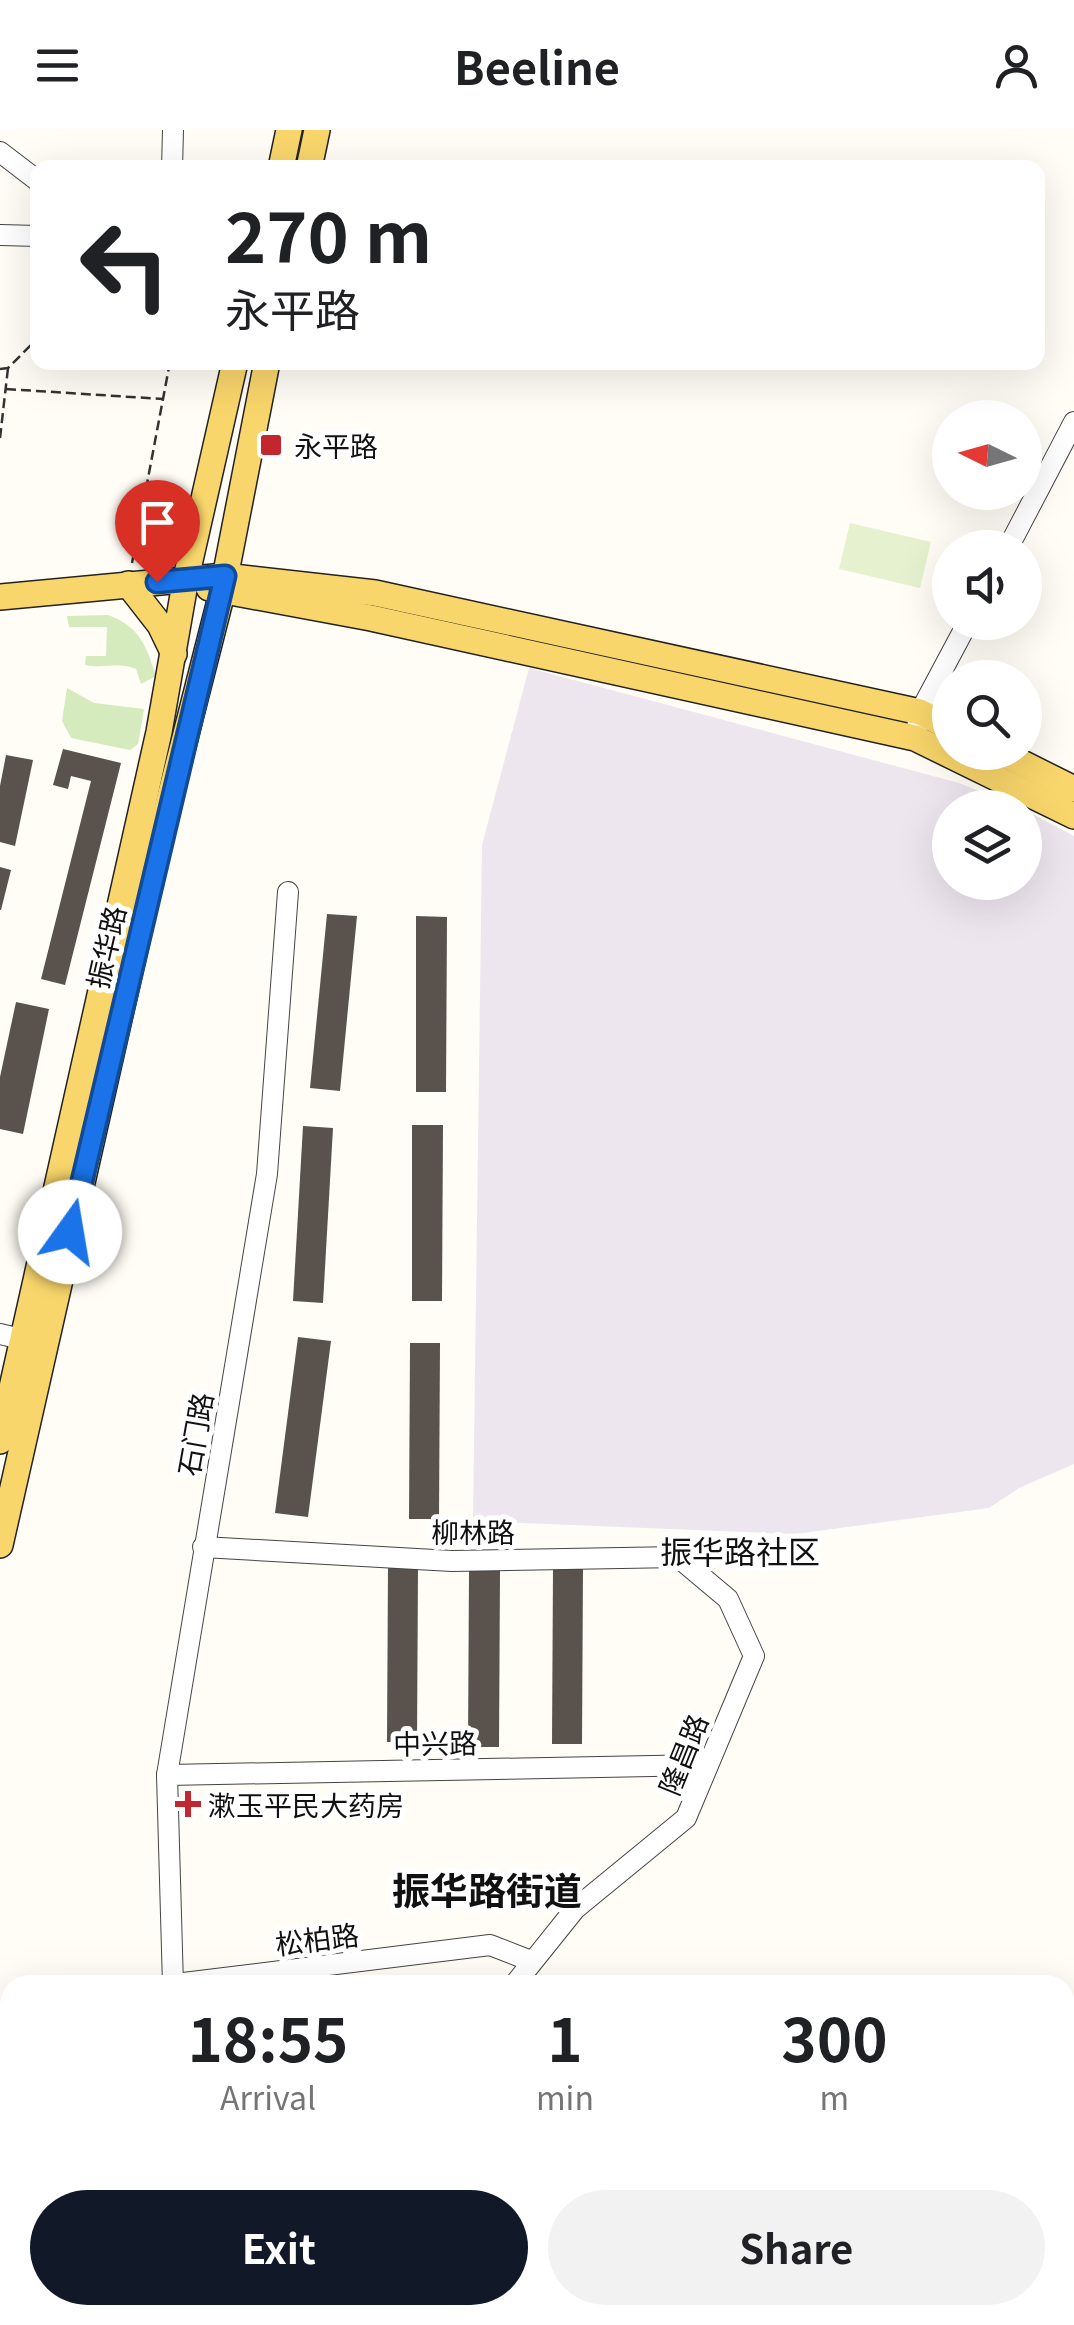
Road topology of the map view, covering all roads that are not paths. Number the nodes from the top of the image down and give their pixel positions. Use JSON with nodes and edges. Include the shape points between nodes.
{"nodes":[{"id":1,"x":173,"y":130,"type":"edge"},
{"id":2,"x":289,"y":130,"type":"edge"},
{"id":3,"x":317,"y":130,"type":"edge"},
{"id":4,"x":0,"y":152,"type":"edge"},
{"id":5,"x":172,"y":160,"type":"edge"},
{"id":6,"x":283,"y":160,"type":"edge"},
{"id":7,"x":311,"y":160,"type":"edge"},
{"id":8,"x":30,"y":175,"type":"edge"},
{"id":9,"x":0,"y":235,"type":"edge"},
{"id":10,"x":30,"y":236,"type":"edge"},
{"id":11,"x":233,"y":370,"type":"edge"},
{"id":12,"x":265,"y":370,"type":"edge"},
{"id":13,"x":1072,"y":429,"type":"edge"},
{"id":14,"x":1018,"y":530,"type":"edge"},
{"id":15,"x":186,"y":578,"type":"junction"},
{"id":16,"x":128,"y":584,"type":"junction"},
{"id":17,"x":223,"y":584,"type":"junction"},
{"id":18,"x":0,"y":597,"type":"edge"},
{"id":19,"x":959,"y":640,"type":"edge"},
{"id":20,"x":174,"y":654,"type":"junction"},
{"id":21,"x":918,"y":725,"type":"junction"},
{"id":22,"x":932,"y":726,"type":"edge"},
{"id":23,"x":1036,"y":770,"type":"edge"},
{"id":24,"x":1074,"y":789,"type":"edge"},
{"id":25,"x":1074,"y":816,"type":"edge"},
{"id":26,"x":288,"y":892,"type":"dead end"},
{"id":27,"x":23,"y":1340,"type":"edge"},
{"id":28,"x":0,"y":1440,"type":"edge"},
{"id":29,"x":0,"y":1545,"type":"edge"},
{"id":30,"x":203,"y":1547,"type":"junction"},
{"id":31,"x":728,"y":1599,"type":"joint"},
{"id":32,"x":705,"y":1765,"type":"junction"},
{"id":33,"x":167,"y":1775,"type":"junction"},
{"id":34,"x":531,"y":1962,"type":"junction"},
{"id":35,"x":171,"y":1975,"type":"edge"},
{"id":36,"x":243,"y":1975,"type":"edge"},
{"id":37,"x":521,"y":1975,"type":"edge"}],
"edges":[{"from":1,"to":5,"type":"street"},
{"from":2,"to":6,"type":"main road"},
{"from":3,"to":7,"type":"main road"},
{"from":4,"to":8,"type":"street"},
{"from":9,"to":10,"type":"street"},
{"from":11,"to":15,"type":"main road","name":"振华路"},
{"from":12,"to":17,"type":"main road","name":"振华路"},
{"from":13,"to":14,"type":"street"},
{"from":15,"to":16,"type":"main road"},
{"from":15,"to":17,"type":"main road"},
{"from":15,"to":20,"type":"main road","name":"振华路"},
{"from":16,"to":18,"type":"main road"},
{"from":16,"to":20,"type":"main road"},
{"from":17,"to":21,"type":"main road","via":[[375,594]]},
{"from":17,"to":27,"type":"main road","name":"振华路"},
{"from":19,"to":21,"type":"street"},
{"from":20,"to":27,"type":"main road","name":"振华路"},
{"from":21,"to":22,"type":"main road"},
{"from":21,"to":25,"type":"main road"},
{"from":23,"to":24,"type":"main road"},
{"from":26,"to":30,"type":"street","name":"石门路","via":[[267,1174]]},
{"from":27,"to":28,"type":"main road","name":"振华路"},
{"from":27,"to":29,"type":"main road","name":"振华路"},
{"from":30,"to":31,"type":"street","name":"柳林路","via":[[452,1561],[678,1558]]},
{"from":30,"to":33,"type":"street","name":"石门路"},
{"from":31,"to":32,"type":"street","name":"隆昌路","via":[[754,1656]]},
{"from":32,"to":33,"type":"street","name":"中兴路"},
{"from":32,"to":34,"type":"street","name":"隆昌路","via":[[686,1818],[575,1908]]},
{"from":33,"to":35,"type":"street","name":"石门路"},
{"from":34,"to":36,"type":"street","name":"松柏路","via":[[490,1944]]},
{"from":34,"to":37,"type":"street","name":"隆昌路"}]}
